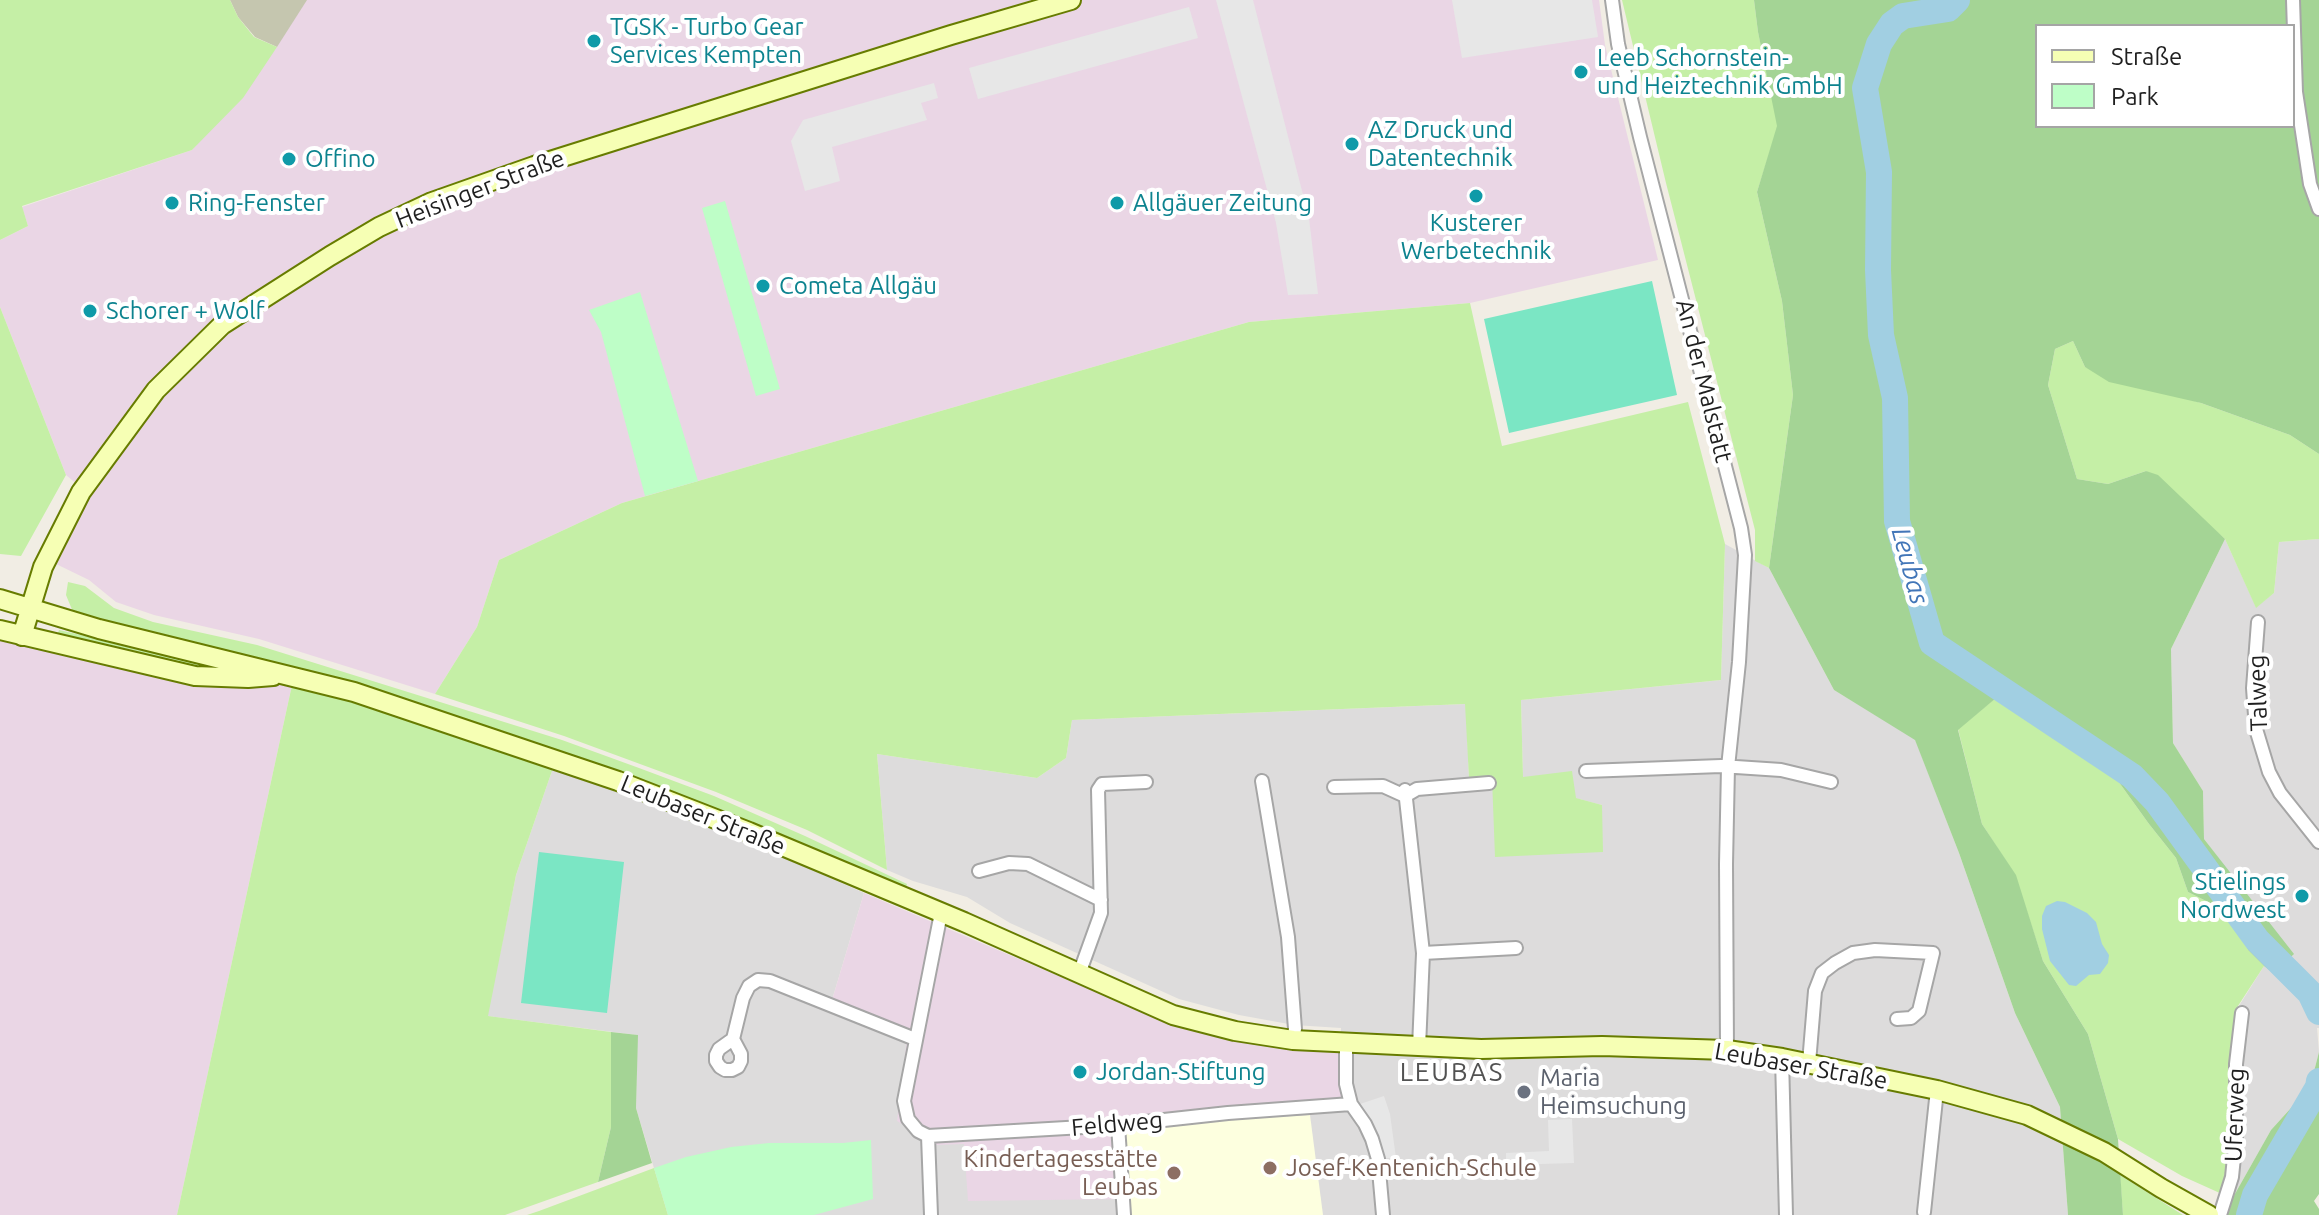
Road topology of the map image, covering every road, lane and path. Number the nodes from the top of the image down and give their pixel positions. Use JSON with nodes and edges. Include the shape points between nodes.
{"nodes":[{"id":1,"x":1071,"y":0,"type":"edge"},
{"id":2,"x":1612,"y":0,"type":"edge"},
{"id":3,"x":2293,"y":0,"type":"edge"},
{"id":4,"x":2294,"y":24,"type":"edge"},
{"id":5,"x":2295,"y":61,"type":"edge"},
{"id":6,"x":2319,"y":209,"type":"edge"},
{"id":7,"x":0,"y":599,"type":"edge"},
{"id":8,"x":30,"y":609,"type":"junction"},
{"id":9,"x":2258,"y":622,"type":"dead end"},
{"id":10,"x":0,"y":630,"type":"edge"},
{"id":11,"x":22,"y":636,"type":"junction"},
{"id":12,"x":291,"y":675,"type":"junction"},
{"id":13,"x":1728,"y":767,"type":"junction"},
{"id":14,"x":1586,"y":771,"type":"dead end"},
{"id":15,"x":1262,"y":781,"type":"dead end"},
{"id":16,"x":1146,"y":782,"type":"dead end"},
{"id":17,"x":1831,"y":782,"type":"dead end"},
{"id":18,"x":1489,"y":783,"type":"dead end"},
{"id":19,"x":1334,"y":787,"type":"dead end"},
{"id":20,"x":1405,"y":793,"type":"junction"},
{"id":21,"x":2319,"y":842,"type":"edge"},
{"id":22,"x":979,"y":871,"type":"dead end"},
{"id":23,"x":1101,"y":900,"type":"junction"},
{"id":24,"x":941,"y":913,"type":"junction"},
{"id":25,"x":1516,"y":948,"type":"dead end"},
{"id":26,"x":1423,"y":953,"type":"junction"},
{"id":27,"x":1079,"y":974,"type":"junction"},
{"id":28,"x":2242,"y":1013,"type":"dead end"},
{"id":29,"x":1897,"y":1019,"type":"dead end"},
{"id":30,"x":733,"y":1039,"type":"dead end"},
{"id":31,"x":915,"y":1039,"type":"junction"},
{"id":32,"x":1293,"y":1040,"type":"junction"},
{"id":33,"x":1346,"y":1043,"type":"junction"},
{"id":34,"x":1419,"y":1047,"type":"junction"},
{"id":35,"x":1727,"y":1050,"type":"junction"},
{"id":36,"x":1782,"y":1058,"type":"junction"},
{"id":37,"x":1809,"y":1063,"type":"junction"},
{"id":38,"x":1937,"y":1090,"type":"junction"},
{"id":39,"x":1351,"y":1104,"type":"junction"},
{"id":40,"x":1118,"y":1125,"type":"junction"},
{"id":41,"x":928,"y":1136,"type":"junction"},
{"id":42,"x":1924,"y":1212,"type":"dead end"},
{"id":43,"x":931,"y":1215,"type":"edge"},
{"id":44,"x":1124,"y":1215,"type":"edge"},
{"id":45,"x":1383,"y":1215,"type":"edge"},
{"id":46,"x":1786,"y":1215,"type":"edge"},
{"id":47,"x":2209,"y":1215,"type":"edge"},
{"id":48,"x":2220,"y":1215,"type":"edge"}],
"edges":[{"from":1,"to":8,"type":"main road","name":"Heisinger Straße","via":[[534,166],[432,202],[347,245],[222,325],[156,390],[81,492],[43,567]]},
{"from":2,"to":13,"type":"street","name":"An der Malstatt","via":[[1640,137],[1741,528],[1745,573]]},
{"from":3,"to":4,"type":"street"},
{"from":5,"to":6,"type":"street","via":[[2310,184]]},
{"from":7,"to":8,"type":"main road","name":"Leubaser Straße"},
{"from":8,"to":11,"type":"main road","name":"Heisinger Straße"},
{"from":8,"to":12,"type":"main road","name":"Leubaser Straße"},
{"from":9,"to":21,"type":"street","name":"Talweg","via":[[2256,729],[2280,793]]},
{"from":10,"to":11,"type":"main road"},
{"from":11,"to":12,"type":"main road","via":[[195,676]]},
{"from":12,"to":24,"type":"main road","name":"Leubaser Straße","via":[[618,781]]},
{"from":13,"to":14,"type":"street"},
{"from":13,"to":17,"type":"street","via":[[1781,770]]},
{"from":13,"to":35,"type":"street","name":"An der Malstatt"},
{"from":15,"to":32,"type":"street","via":[[1288,937]]},
{"from":16,"to":23,"type":"street","via":[[1102,784],[1098,790]]},
{"from":18,"to":20,"type":"street"},
{"from":19,"to":20,"type":"street","via":[[1383,786]]},
{"from":20,"to":26,"type":"street"},
{"from":22,"to":23,"type":"street","via":[[1028,864]]},
{"from":23,"to":27,"type":"street"},
{"from":24,"to":27,"type":"main road","name":"Leubaser Straße"},
{"from":24,"to":31,"type":"street"},
{"from":25,"to":26,"type":"street"},
{"from":26,"to":34,"type":"street"},
{"from":27,"to":32,"type":"main road","name":"Leubaser Straße","via":[[1173,1015]]},
{"from":28,"to":48,"type":"street","name":"Uferweg","via":[[2232,1177]]},
{"from":29,"to":37,"type":"street","via":[[1919,1011],[1933,953],[1853,953],[1822,973],[1815,991]]},
{"from":30,"to":31,"type":"street","via":[[743,998],[758,980]]},
{"from":31,"to":41,"type":"street","via":[[904,1101],[908,1119]]},
{"from":32,"to":33,"type":"main road","name":"Leubaser Straße"},
{"from":33,"to":34,"type":"main road","name":"Leubaser Straße"},
{"from":33,"to":39,"type":"street"},
{"from":34,"to":35,"type":"main road","name":"Leubaser Straße"},
{"from":35,"to":36,"type":"main road","name":"Leubaser Straße"},
{"from":36,"to":37,"type":"main road","name":"Leubaser Straße"},
{"from":36,"to":46,"type":"street"},
{"from":37,"to":38,"type":"main road","name":"Leubaser Straße"},
{"from":38,"to":42,"type":"street"},
{"from":38,"to":47,"type":"main road","name":"Leubaser Straße","via":[[2027,1115],[2104,1152]]},
{"from":39,"to":40,"type":"street","name":"Feldweg"},
{"from":39,"to":45,"type":"street","via":[[1378,1159]]},
{"from":40,"to":41,"type":"street","name":"Feldweg"},
{"from":40,"to":44,"type":"street"},
{"from":41,"to":43,"type":"street"}]}
